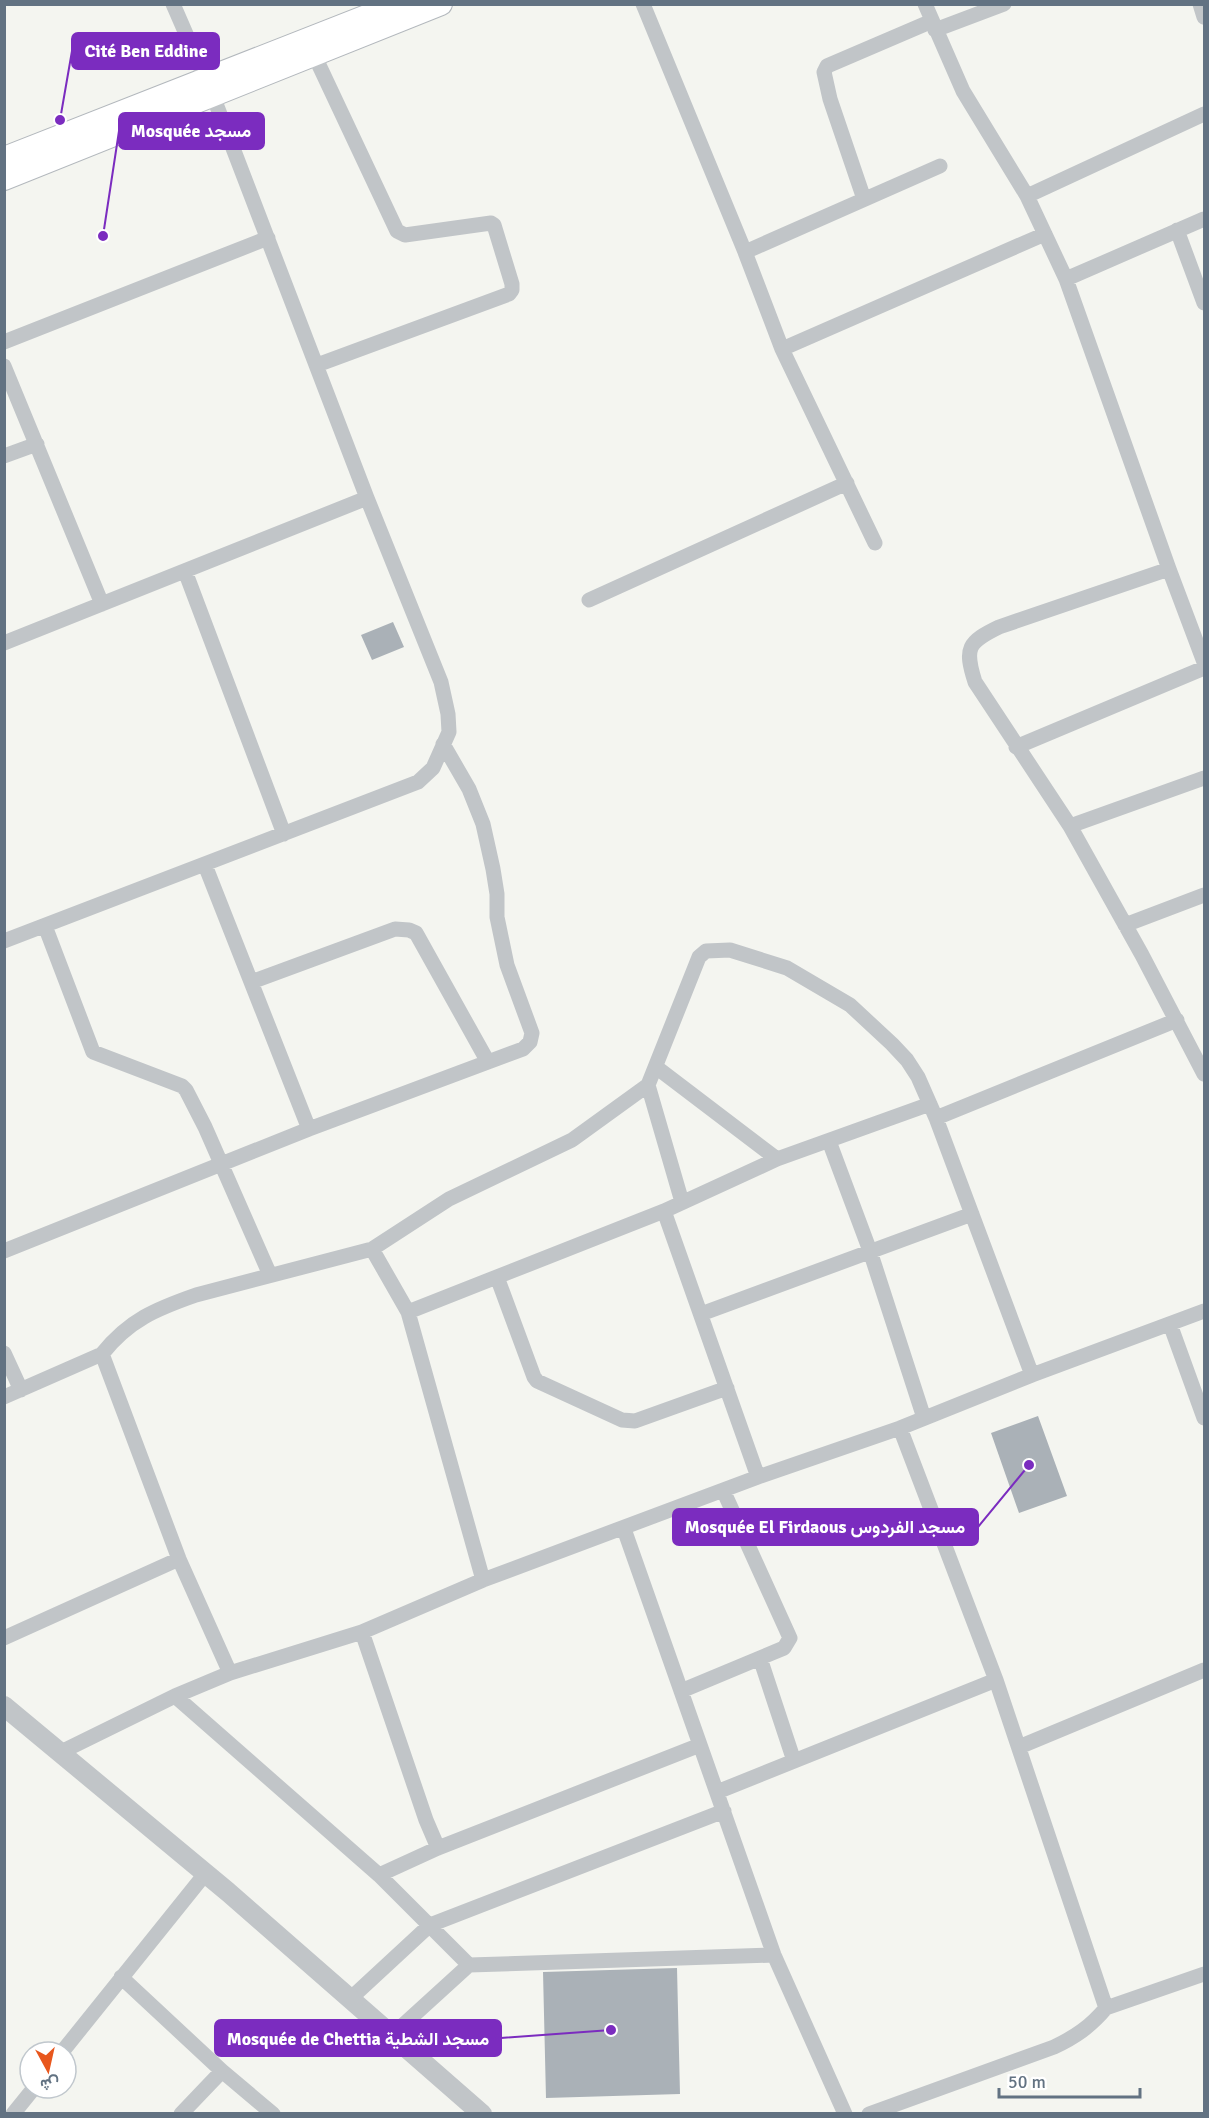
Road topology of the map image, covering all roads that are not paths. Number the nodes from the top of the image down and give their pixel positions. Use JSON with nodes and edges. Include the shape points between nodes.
{"nodes":[{"id":1,"x":173,"y":4,"type":"edge"},
{"id":2,"x":397,"y":4,"type":"edge"},
{"id":3,"x":441,"y":4,"type":"edge"},
{"id":4,"x":925,"y":4,"type":"edge"},
{"id":5,"x":1004,"y":4,"type":"edge"},
{"id":6,"x":1200,"y":4,"type":"edge"},
{"id":7,"x":646,"y":6,"type":"edge"},
{"id":8,"x":1204,"y":17,"type":"edge"},
{"id":9,"x":933,"y":26,"type":"junction"},
{"id":10,"x":310,"y":48,"type":"junction"},
{"id":11,"x":210,"y":88,"type":"junction"},
{"id":12,"x":1204,"y":114,"type":"edge"},
{"id":13,"x":4,"y":158,"type":"edge"},
{"id":14,"x":940,"y":166,"type":"dead end"},
{"id":15,"x":4,"y":179,"type":"edge"},
{"id":16,"x":1027,"y":196,"type":"junction"},
{"id":17,"x":864,"y":199,"type":"junction"},
{"id":18,"x":1204,"y":219,"type":"edge"},
{"id":19,"x":1177,"y":230,"type":"junction"},
{"id":20,"x":1045,"y":234,"type":"junction"},
{"id":21,"x":268,"y":238,"type":"junction"},
{"id":22,"x":745,"y":252,"type":"junction"},
{"id":23,"x":1066,"y":279,"type":"junction"},
{"id":24,"x":1204,"y":303,"type":"edge"},
{"id":25,"x":4,"y":342,"type":"edge"},
{"id":26,"x":782,"y":348,"type":"junction"},
{"id":27,"x":316,"y":365,"type":"junction"},
{"id":28,"x":4,"y":366,"type":"edge"},
{"id":29,"x":37,"y":444,"type":"junction"},
{"id":30,"x":4,"y":456,"type":"edge"},
{"id":31,"x":847,"y":483,"type":"junction"},
{"id":32,"x":367,"y":498,"type":"junction"},
{"id":33,"x":875,"y":543,"type":"dead end"},
{"id":34,"x":1169,"y":569,"type":"junction"},
{"id":35,"x":185,"y":571,"type":"junction"},
{"id":36,"x":589,"y":600,"type":"dead end"},
{"id":37,"x":102,"y":604,"type":"junction"},
{"id":38,"x":4,"y":644,"type":"edge"},
{"id":39,"x":1204,"y":662,"type":"edge"},
{"id":40,"x":1204,"y":668,"type":"edge"},
{"id":41,"x":443,"y":744,"type":"junction"},
{"id":42,"x":1016,"y":747,"type":"junction"},
{"id":43,"x":1204,"y":778,"type":"edge"},
{"id":44,"x":1070,"y":826,"type":"junction"},
{"id":45,"x":284,"y":834,"type":"junction"},
{"id":46,"x":204,"y":865,"type":"junction"},
{"id":47,"x":1204,"y":895,"type":"edge"},
{"id":48,"x":1125,"y":925,"type":"junction"},
{"id":49,"x":45,"y":926,"type":"junction"},
{"id":50,"x":4,"y":941,"type":"edge"},
{"id":51,"x":251,"y":982,"type":"junction"},
{"id":52,"x":1177,"y":1020,"type":"junction"},
{"id":53,"x":1199,"y":1051,"type":"edge"},
{"id":54,"x":488,"y":1062,"type":"junction"},
{"id":55,"x":656,"y":1067,"type":"junction"},
{"id":56,"x":1204,"y":1074,"type":"edge"},
{"id":57,"x":648,"y":1085,"type":"junction"},
{"id":58,"x":933,"y":1111,"type":"junction"},
{"id":59,"x":309,"y":1129,"type":"junction"},
{"id":60,"x":829,"y":1141,"type":"junction"},
{"id":61,"x":777,"y":1159,"type":"junction"},
{"id":62,"x":221,"y":1164,"type":"junction"},
{"id":63,"x":682,"y":1202,"type":"junction"},
{"id":64,"x":664,"y":1212,"type":"junction"},
{"id":65,"x":972,"y":1214,"type":"junction"},
{"id":66,"x":372,"y":1250,"type":"junction"},
{"id":67,"x":4,"y":1251,"type":"edge"},
{"id":68,"x":870,"y":1251,"type":"junction"},
{"id":69,"x":270,"y":1275,"type":"junction"},
{"id":70,"x":497,"y":1277,"type":"junction"},
{"id":71,"x":1204,"y":1311,"type":"edge"},
{"id":72,"x":408,"y":1312,"type":"junction"},
{"id":73,"x":700,"y":1314,"type":"junction"},
{"id":74,"x":1170,"y":1324,"type":"junction"},
{"id":75,"x":4,"y":1353,"type":"edge"},
{"id":76,"x":102,"y":1354,"type":"junction"},
{"id":77,"x":1032,"y":1375,"type":"junction"},
{"id":78,"x":727,"y":1388,"type":"junction"},
{"id":79,"x":21,"y":1390,"type":"junction"},
{"id":80,"x":4,"y":1397,"type":"edge"},
{"id":81,"x":924,"y":1418,"type":"junction"},
{"id":82,"x":1204,"y":1418,"type":"edge"},
{"id":83,"x":900,"y":1428,"type":"junction"},
{"id":84,"x":758,"y":1477,"type":"junction"},
{"id":85,"x":723,"y":1490,"type":"junction"},
{"id":86,"x":624,"y":1528,"type":"junction"},
{"id":87,"x":179,"y":1559,"type":"junction"},
{"id":88,"x":483,"y":1580,"type":"junction"},
{"id":89,"x":362,"y":1632,"type":"junction"},
{"id":90,"x":4,"y":1638,"type":"edge"},
{"id":91,"x":760,"y":1658,"type":"junction"},
{"id":92,"x":1204,"y":1670,"type":"edge"},
{"id":93,"x":230,"y":1673,"type":"junction"},
{"id":94,"x":996,"y":1680,"type":"junction"},
{"id":95,"x":681,"y":1691,"type":"junction"},
{"id":96,"x":175,"y":1696,"type":"junction"},
{"id":97,"x":8,"y":1715,"type":"edge"},
{"id":98,"x":700,"y":1744,"type":"junction"},
{"id":99,"x":1019,"y":1747,"type":"junction"},
{"id":100,"x":59,"y":1753,"type":"junction"},
{"id":101,"x":795,"y":1761,"type":"junction"},
{"id":102,"x":717,"y":1792,"type":"junction"},
{"id":103,"x":724,"y":1811,"type":"junction"},
{"id":104,"x":438,"y":1848,"type":"junction"},
{"id":105,"x":205,"y":1874,"type":"junction"},
{"id":106,"x":379,"y":1875,"type":"junction"},
{"id":107,"x":430,"y":1925,"type":"junction"},
{"id":108,"x":774,"y":1955,"type":"junction"},
{"id":109,"x":469,"y":1965,"type":"junction"},
{"id":110,"x":1204,"y":1974,"type":"edge"},
{"id":111,"x":121,"y":1977,"type":"junction"},
{"id":112,"x":350,"y":1999,"type":"junction"},
{"id":113,"x":1106,"y":2008,"type":"junction"},
{"id":114,"x":391,"y":2036,"type":"junction"},
{"id":115,"x":71,"y":2040,"type":"edge"},
{"id":116,"x":222,"y":2071,"type":"junction"},
{"id":117,"x":25,"y":2100,"type":"edge"},
{"id":118,"x":14,"y":2114,"type":"edge"},
{"id":119,"x":182,"y":2114,"type":"edge"},
{"id":120,"x":273,"y":2114,"type":"edge"},
{"id":121,"x":482,"y":2114,"type":"edge"},
{"id":122,"x":845,"y":2114,"type":"edge"},
{"id":123,"x":869,"y":2114,"type":"edge"}],
"edges":[{"from":1,"to":11,"type":"street"},
{"from":2,"to":10,"type":"main road"},
{"from":3,"to":10,"type":"main road"},
{"from":4,"to":9,"type":"street"},
{"from":5,"to":9,"type":"street"},
{"from":6,"to":8,"type":"street"},
{"from":7,"to":22,"type":"street"},
{"from":9,"to":16,"type":"street","via":[[963,91]]},
{"from":9,"to":17,"type":"street","via":[[828,66],[824,72]]},
{"from":10,"to":11,"type":"main road"},
{"from":10,"to":27,"type":"street","via":[[397,231],[405,235],[491,223],[512,279],[509,294]]},
{"from":11,"to":13,"type":"main road"},
{"from":11,"to":15,"type":"main road"},
{"from":11,"to":21,"type":"street"},
{"from":12,"to":16,"type":"street"},
{"from":14,"to":17,"type":"street"},
{"from":16,"to":20,"type":"street"},
{"from":17,"to":22,"type":"street"},
{"from":18,"to":19,"type":"street"},
{"from":19,"to":23,"type":"street"},
{"from":19,"to":24,"type":"street"},
{"from":20,"to":23,"type":"street"},
{"from":20,"to":26,"type":"street"},
{"from":21,"to":25,"type":"street"},
{"from":21,"to":27,"type":"street"},
{"from":22,"to":26,"type":"street"},
{"from":23,"to":34,"type":"street"},
{"from":26,"to":31,"type":"street"},
{"from":27,"to":32,"type":"street"},
{"from":28,"to":29,"type":"street"},
{"from":29,"to":30,"type":"street"},
{"from":29,"to":37,"type":"street"},
{"from":31,"to":33,"type":"street"},
{"from":31,"to":36,"type":"street"},
{"from":32,"to":35,"type":"street"},
{"from":32,"to":41,"type":"street","via":[[441,682],[449,732]]},
{"from":34,"to":39,"type":"street"},
{"from":34,"to":42,"type":"street","via":[[999,627],[971,645],[969,657],[975,682]]},
{"from":35,"to":37,"type":"street"},
{"from":35,"to":45,"type":"street"},
{"from":37,"to":38,"type":"street"},
{"from":40,"to":42,"type":"street"},
{"from":41,"to":45,"type":"street","via":[[433,768],[417,782]]},
{"from":41,"to":54,"type":"street","via":[[469,789],[483,824],[507,965],[531,1033],[530,1042],[523,1049]]},
{"from":42,"to":44,"type":"street"},
{"from":43,"to":44,"type":"street"},
{"from":44,"to":48,"type":"street"},
{"from":45,"to":46,"type":"street"},
{"from":46,"to":49,"type":"street"},
{"from":46,"to":51,"type":"street"},
{"from":47,"to":48,"type":"street"},
{"from":48,"to":52,"type":"street"},
{"from":49,"to":50,"type":"street"},
{"from":49,"to":62,"type":"street","via":[[93,1052],[182,1086]]},
{"from":51,"to":54,"type":"street","via":[[395,930],[409,930],[416,933]]},
{"from":51,"to":59,"type":"street"},
{"from":52,"to":53,"type":"street"},
{"from":52,"to":58,"type":"street"},
{"from":53,"to":56,"type":"street"},
{"from":54,"to":59,"type":"street"},
{"from":55,"to":57,"type":"street"},
{"from":55,"to":58,"type":"street","via":[[699,957],[706,951],[730,950],[787,968],[850,1005],[907,1060]]},
{"from":55,"to":61,"type":"street"},
{"from":57,"to":63,"type":"street"},
{"from":57,"to":66,"type":"street","via":[[572,1140],[449,1199]]},
{"from":58,"to":60,"type":"street"},
{"from":58,"to":65,"type":"street"},
{"from":59,"to":62,"type":"street"},
{"from":60,"to":61,"type":"street"},
{"from":60,"to":68,"type":"street"},
{"from":61,"to":63,"type":"street"},
{"from":62,"to":67,"type":"street"},
{"from":62,"to":69,"type":"street"},
{"from":63,"to":64,"type":"street"},
{"from":64,"to":70,"type":"street"},
{"from":64,"to":73,"type":"street"},
{"from":65,"to":68,"type":"street"},
{"from":65,"to":77,"type":"street"},
{"from":66,"to":69,"type":"street"},
{"from":66,"to":72,"type":"street"},
{"from":68,"to":73,"type":"street"},
{"from":68,"to":81,"type":"street"},
{"from":69,"to":76,"type":"street","via":[[168,1305],[116,1336]]},
{"from":70,"to":72,"type":"street"},
{"from":70,"to":78,"type":"street","via":[[537,1381],[622,1420],[635,1421]]},
{"from":71,"to":74,"type":"street"},
{"from":72,"to":88,"type":"street"},
{"from":73,"to":78,"type":"street"},
{"from":74,"to":77,"type":"street"},
{"from":74,"to":82,"type":"street"},
{"from":75,"to":79,"type":"street"},
{"from":76,"to":79,"type":"street"},
{"from":76,"to":87,"type":"street"},
{"from":77,"to":81,"type":"street"},
{"from":78,"to":84,"type":"street"},
{"from":79,"to":80,"type":"street"},
{"from":81,"to":83,"type":"street"},
{"from":83,"to":84,"type":"street"},
{"from":83,"to":94,"type":"street"},
{"from":84,"to":85,"type":"street"},
{"from":85,"to":86,"type":"street"},
{"from":85,"to":91,"type":"street","via":[[790,1638],[784,1648]]},
{"from":86,"to":88,"type":"street"},
{"from":86,"to":95,"type":"street"},
{"from":87,"to":90,"type":"street"},
{"from":87,"to":93,"type":"street"},
{"from":88,"to":89,"type":"street"},
{"from":89,"to":93,"type":"street"},
{"from":89,"to":104,"type":"street"},
{"from":91,"to":95,"type":"street"},
{"from":91,"to":101,"type":"street"},
{"from":92,"to":99,"type":"street"},
{"from":93,"to":96,"type":"street"},
{"from":94,"to":99,"type":"street"},
{"from":94,"to":101,"type":"street"},
{"from":95,"to":98,"type":"street"},
{"from":96,"to":100,"type":"street"},
{"from":96,"to":106,"type":"street"},
{"from":97,"to":100,"type":"street"},
{"from":98,"to":102,"type":"street"},
{"from":98,"to":104,"type":"street"},
{"from":99,"to":113,"type":"street"},
{"from":100,"to":105,"type":"street"},
{"from":101,"to":102,"type":"street"},
{"from":102,"to":103,"type":"street"},
{"from":103,"to":107,"type":"street"},
{"from":103,"to":108,"type":"street"},
{"from":104,"to":106,"type":"street"},
{"from":105,"to":111,"type":"street"},
{"from":105,"to":112,"type":"street"},
{"from":106,"to":107,"type":"street"},
{"from":107,"to":109,"type":"street"},
{"from":107,"to":112,"type":"street"},
{"from":108,"to":109,"type":"street"},
{"from":108,"to":122,"type":"street"},
{"from":109,"to":114,"type":"street"},
{"from":110,"to":113,"type":"street"},
{"from":111,"to":115,"type":"street"},
{"from":111,"to":116,"type":"street"},
{"from":112,"to":114,"type":"street"},
{"from":113,"to":123,"type":"street","via":[[1078,2036],[1054,2047]]},
{"from":114,"to":121,"type":"street"},
{"from":116,"to":119,"type":"street"},
{"from":116,"to":120,"type":"street"},
{"from":117,"to":118,"type":"street"}]}
